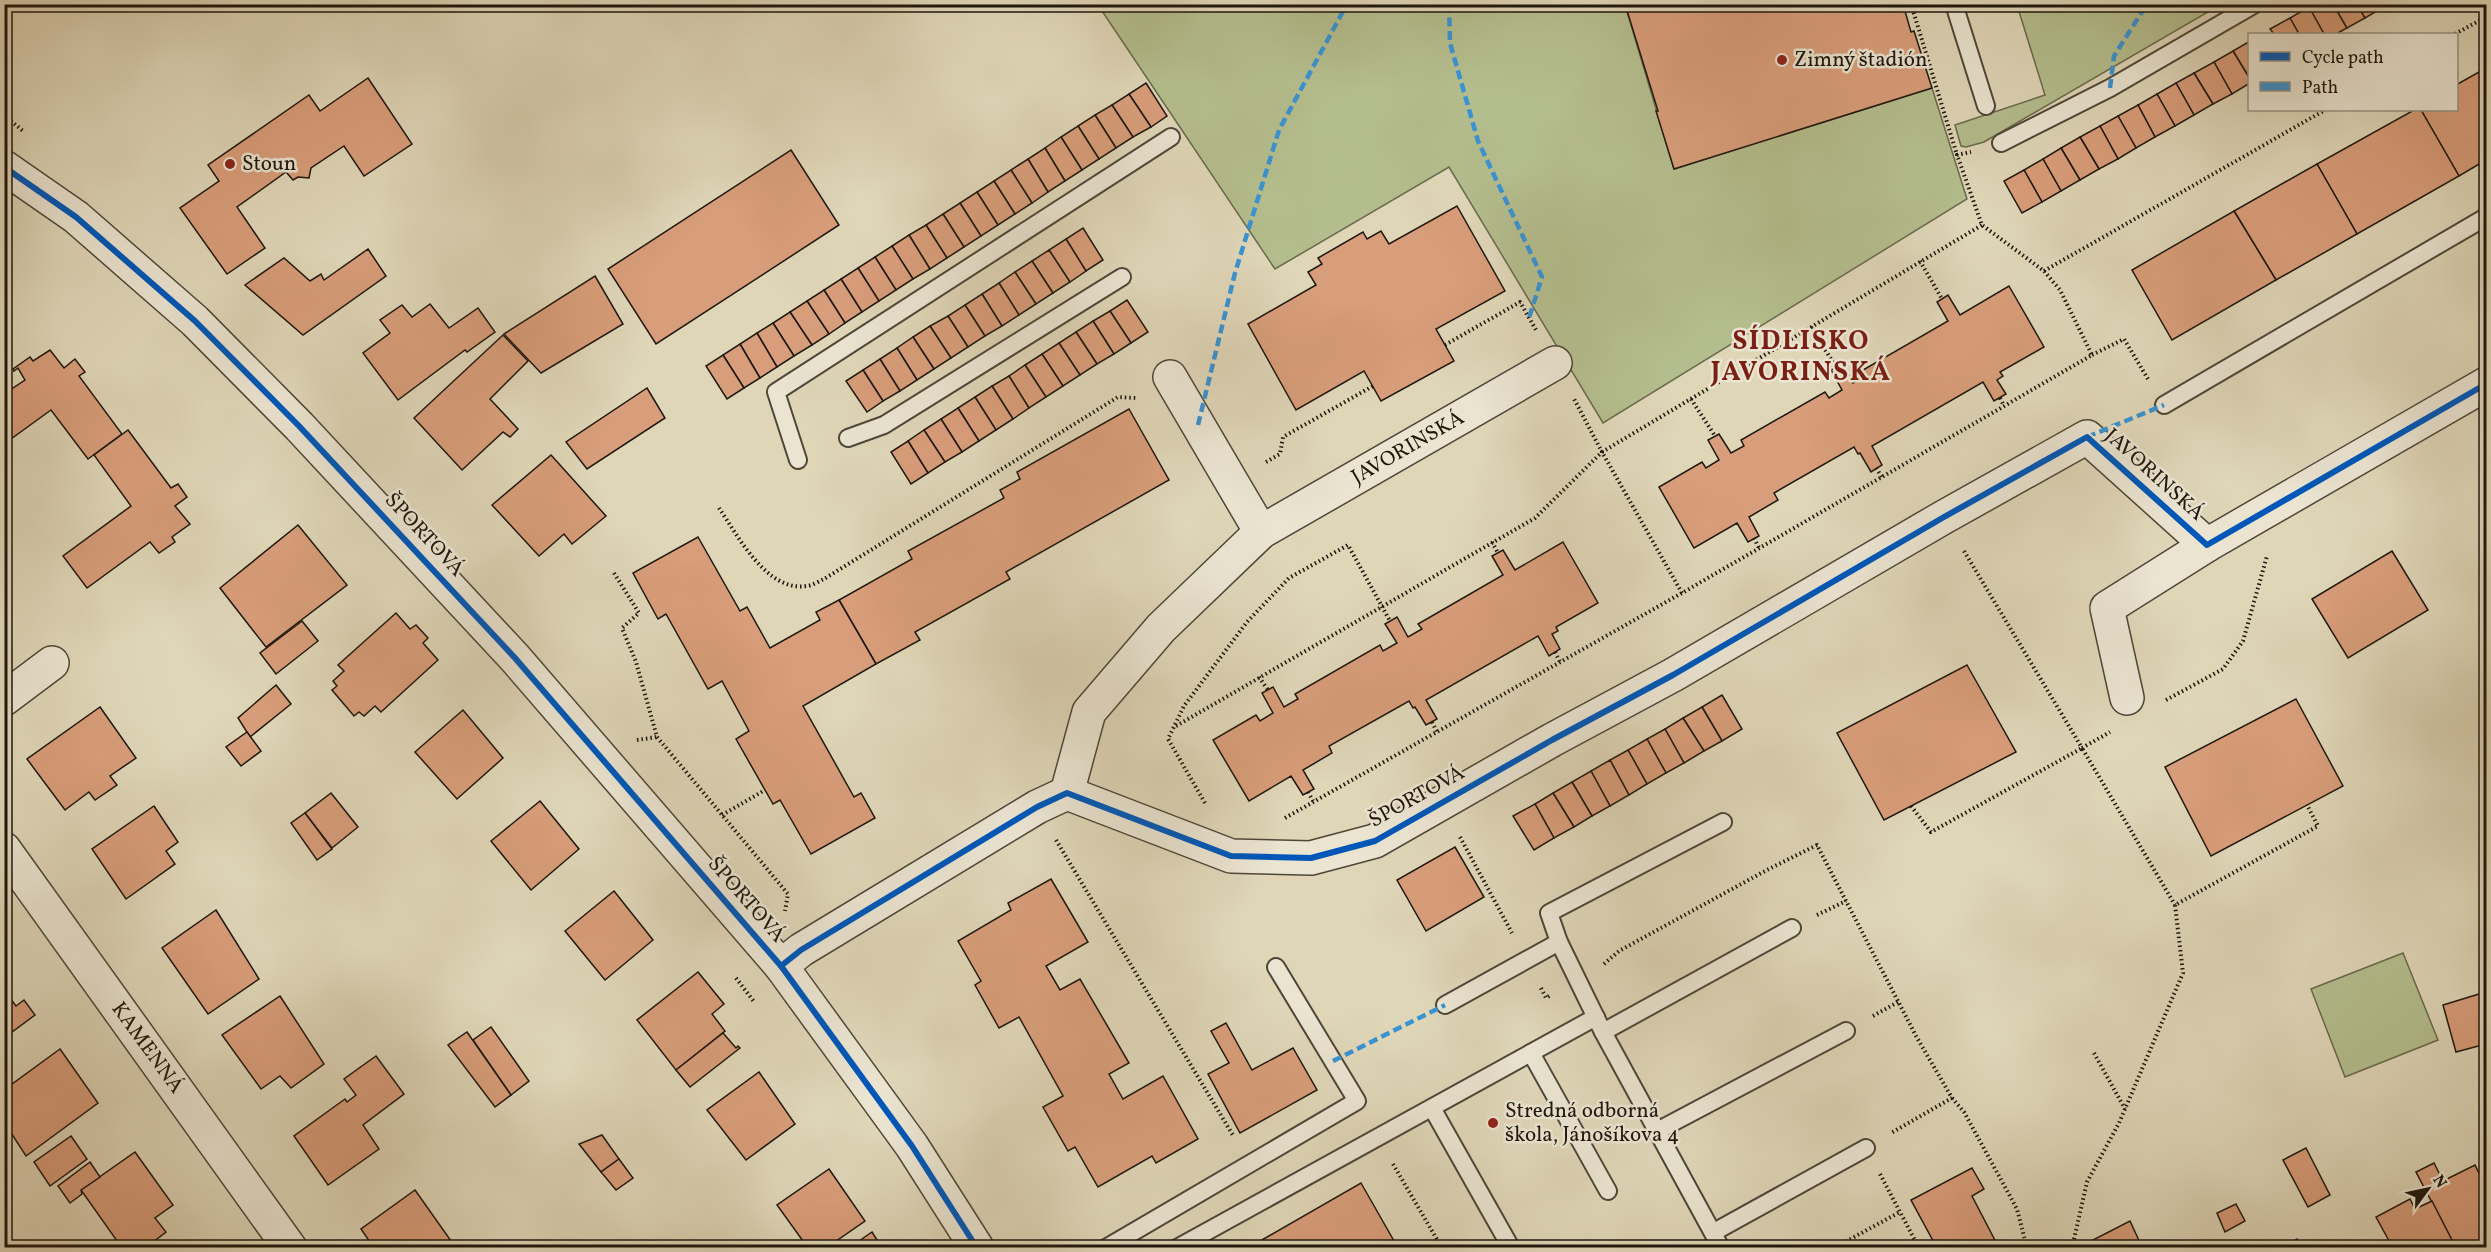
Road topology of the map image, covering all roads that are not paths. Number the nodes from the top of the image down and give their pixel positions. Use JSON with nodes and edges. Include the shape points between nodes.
{"nodes":[{"id":1,"x":1954,"y":4,"type":"edge"},
{"id":2,"x":2255,"y":4,"type":"edge"},
{"id":3,"x":1986,"y":105,"type":"dead end"},
{"id":4,"x":1171,"y":138,"type":"dead end"},
{"id":5,"x":2001,"y":143,"type":"road end"},
{"id":6,"x":4,"y":167,"type":"edge"},
{"id":7,"x":2487,"y":217,"type":"edge"},
{"id":8,"x":1122,"y":277,"type":"dead end"},
{"id":9,"x":1555,"y":363,"type":"road end"},
{"id":10,"x":1171,"y":379,"type":"road end"},
{"id":11,"x":2487,"y":384,"type":"edge"},
{"id":12,"x":2164,"y":405,"type":"road end"},
{"id":13,"x":848,"y":438,"type":"dead end"},
{"id":14,"x":798,"y":460,"type":"dead end"},
{"id":15,"x":1261,"y":532,"type":"junction"},
{"id":16,"x":2208,"y":545,"type":"junction"},
{"id":17,"x":52,"y":663,"type":"dead end"},
{"id":18,"x":1673,"y":675,"type":"joint"},
{"id":19,"x":2127,"y":698,"type":"dead end"},
{"id":20,"x":4,"y":699,"type":"edge"},
{"id":21,"x":1067,"y":793,"type":"junction"},
{"id":22,"x":1723,"y":822,"type":"dead end"},
{"id":23,"x":4,"y":849,"type":"edge"},
{"id":24,"x":1792,"y":928,"type":"dead end"},
{"id":25,"x":1559,"y":942,"type":"junction"},
{"id":26,"x":791,"y":958,"type":"junction"},
{"id":27,"x":1276,"y":967,"type":"dead end"},
{"id":28,"x":1445,"y":1005,"type":"dead end"},
{"id":29,"x":1600,"y":1025,"type":"junction"},
{"id":30,"x":1846,"y":1031,"type":"dead end"},
{"id":31,"x":1531,"y":1053,"type":"junction"},
{"id":32,"x":1432,"y":1108,"type":"junction"},
{"id":33,"x":1657,"y":1131,"type":"junction"},
{"id":34,"x":1866,"y":1148,"type":"road end"},
{"id":35,"x":1608,"y":1191,"type":"dead end"},
{"id":36,"x":1717,"y":1240,"type":"edge"},
{"id":37,"x":1510,"y":1245,"type":"dead end"},
{"id":38,"x":290,"y":1248,"type":"edge"},
{"id":39,"x":977,"y":1248,"type":"edge"},
{"id":40,"x":1106,"y":1248,"type":"edge"},
{"id":41,"x":1177,"y":1248,"type":"edge"}],
"edges":[{"from":1,"to":3,"type":"lane"},
{"from":2,"to":5,"type":"lane","via":[[2110,88]]},
{"from":4,"to":14,"type":"lane","via":[[776,392]]},
{"from":6,"to":26,"type":"street","name":"ŠPORTOVÁ","via":[[76,217],[195,321],[299,426]]},
{"from":7,"to":12,"type":"lane"},
{"from":8,"to":13,"type":"lane","via":[[884,425]]},
{"from":9,"to":15,"type":"street","name":"JAVORINSKÁ"},
{"from":10,"to":15,"type":"street"},
{"from":11,"to":16,"type":"street","name":"JAVORINSKÁ"},
{"from":15,"to":21,"type":"street","name":"JAVORINSKÁ","via":[[1161,628],[1089,712]]},
{"from":16,"to":18,"type":"street","name":"JAVORINSKÁ","via":[[2087,437]]},
{"from":16,"to":19,"type":"street","name":"JAVORINSKÁ","via":[[2107,608]]},
{"from":17,"to":20,"type":"street"},
{"from":18,"to":21,"type":"street","name":"ŠPORTOVÁ","via":[[1375,842],[1311,858],[1231,856]]},
{"from":21,"to":26,"type":"street","name":"ŠPORTOVÁ","via":[[1037,807]]},
{"from":22,"to":25,"type":"lane","via":[[1550,914]]},
{"from":23,"to":38,"type":"street","name":"KAMENNÁ"},
{"from":24,"to":29,"type":"lane"},
{"from":25,"to":28,"type":"lane"},
{"from":25,"to":29,"type":"lane"},
{"from":26,"to":39,"type":"street","name":"ŠPORTOVÁ"},
{"from":27,"to":40,"type":"lane","via":[[1357,1101]]},
{"from":29,"to":31,"type":"lane"},
{"from":29,"to":33,"type":"lane"},
{"from":30,"to":33,"type":"lane"},
{"from":31,"to":32,"type":"lane"},
{"from":31,"to":35,"type":"lane"},
{"from":32,"to":37,"type":"lane"},
{"from":32,"to":41,"type":"lane"},
{"from":33,"to":36,"type":"lane"},
{"from":34,"to":36,"type":"lane"}]}
